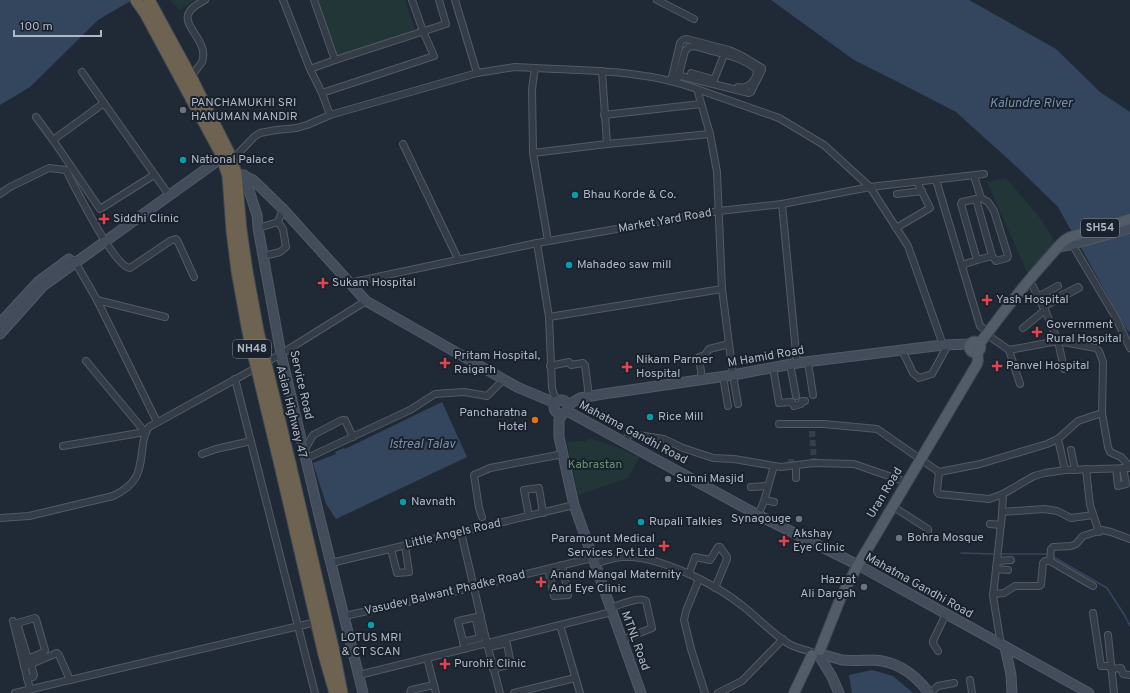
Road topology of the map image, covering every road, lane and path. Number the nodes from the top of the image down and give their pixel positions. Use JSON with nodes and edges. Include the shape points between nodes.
{"nodes":[{"id":1,"x":136,"y":0,"type":"edge"},
{"id":2,"x":205,"y":0,"type":"edge"},
{"id":3,"x":283,"y":0,"type":"edge"},
{"id":4,"x":314,"y":0,"type":"edge"},
{"id":5,"x":412,"y":0,"type":"edge"},
{"id":6,"x":439,"y":0,"type":"edge"},
{"id":7,"x":455,"y":0,"type":"edge"},
{"id":8,"x":658,"y":0,"type":"edge"},
{"id":9,"x":149,"y":7,"type":"edge"},
{"id":10,"x":694,"y":19,"type":"dead end"},
{"id":11,"x":423,"y":32,"type":"junction"},
{"id":12,"x":724,"y":55,"type":"junction"},
{"id":13,"x":335,"y":60,"type":"junction"},
{"id":14,"x":535,"y":68,"type":"junction"},
{"id":15,"x":310,"y":69,"type":"junction"},
{"id":16,"x":602,"y":71,"type":"junction"},
{"id":17,"x":82,"y":72,"type":"dead end"},
{"id":18,"x":477,"y":73,"type":"junction"},
{"id":19,"x":690,"y":73,"type":"dead end"},
{"id":20,"x":676,"y":74,"type":"junction"},
{"id":21,"x":191,"y":77,"type":"junction"},
{"id":22,"x":714,"y":80,"type":"junction"},
{"id":23,"x":674,"y":81,"type":"junction"},
{"id":24,"x":697,"y":89,"type":"junction"},
{"id":25,"x":322,"y":93,"type":"junction"},
{"id":26,"x":104,"y":103,"type":"junction"},
{"id":27,"x":701,"y":104,"type":"junction"},
{"id":28,"x":604,"y":115,"type":"junction"},
{"id":29,"x":330,"y":116,"type":"junction"},
{"id":30,"x":36,"y":117,"type":"dead end"},
{"id":31,"x":710,"y":134,"type":"junction"},
{"id":32,"x":53,"y":140,"type":"junction"},
{"id":33,"x":403,"y":144,"type":"dead end"},
{"id":34,"x":606,"y":144,"type":"junction"},
{"id":35,"x":533,"y":153,"type":"junction"},
{"id":36,"x":226,"y":154,"type":"junction"},
{"id":37,"x":236,"y":174,"type":"junction"},
{"id":38,"x":984,"y":174,"type":"dead end"},
{"id":39,"x":154,"y":175,"type":"junction"},
{"id":40,"x":974,"y":176,"type":"junction"},
{"id":41,"x":936,"y":180,"type":"junction"},
{"id":42,"x":917,"y":182,"type":"junction"},
{"id":43,"x":870,"y":187,"type":"junction"},
{"id":44,"x":922,"y":191,"type":"junction"},
{"id":45,"x":167,"y":192,"type":"junction"},
{"id":46,"x":0,"y":194,"type":"edge"},
{"id":47,"x":897,"y":194,"type":"dead end"},
{"id":48,"x":978,"y":198,"type":"junction"},
{"id":49,"x":782,"y":204,"type":"junction"},
{"id":50,"x":283,"y":209,"type":"junction"},
{"id":51,"x":718,"y":211,"type":"junction"},
{"id":52,"x":1130,"y":219,"type":"edge"},
{"id":53,"x":278,"y":222,"type":"junction"},
{"id":54,"x":258,"y":228,"type":"junction"},
{"id":55,"x":896,"y":228,"type":"junction"},
{"id":56,"x":1130,"y":228,"type":"edge"},
{"id":57,"x":103,"y":238,"type":"junction"},
{"id":58,"x":548,"y":241,"type":"junction"},
{"id":59,"x":1072,"y":242,"type":"junction"},
{"id":60,"x":537,"y":243,"type":"junction"},
{"id":61,"x":264,"y":256,"type":"junction"},
{"id":62,"x":992,"y":256,"type":"junction"},
{"id":63,"x":458,"y":259,"type":"junction"},
{"id":64,"x":74,"y":260,"type":"junction"},
{"id":65,"x":977,"y":260,"type":"junction"},
{"id":66,"x":962,"y":265,"type":"junction"},
{"id":67,"x":194,"y":277,"type":"dead end"},
{"id":68,"x":1029,"y":279,"type":"junction"},
{"id":69,"x":349,"y":283,"type":"junction"},
{"id":70,"x":1058,"y":286,"type":"dead end"},
{"id":71,"x":722,"y":289,"type":"junction"},
{"id":72,"x":1038,"y":297,"type":"junction"},
{"id":73,"x":97,"y":300,"type":"junction"},
{"id":74,"x":366,"y":301,"type":"junction"},
{"id":75,"x":1043,"y":307,"type":"junction"},
{"id":76,"x":165,"y":317,"type":"dead end"},
{"id":77,"x":549,"y":317,"type":"junction"},
{"id":78,"x":0,"y":323,"type":"edge"},
{"id":79,"x":1023,"y":328,"type":"dead end"},
{"id":80,"x":987,"y":333,"type":"junction"},
{"id":81,"x":0,"y":334,"type":"edge"},
{"id":82,"x":1058,"y":341,"type":"junction"},
{"id":83,"x":729,"y":344,"type":"junction"},
{"id":84,"x":945,"y":345,"type":"junction"},
{"id":85,"x":975,"y":346,"type":"junction"},
{"id":86,"x":1130,"y":348,"type":"edge"},
{"id":87,"x":902,"y":350,"type":"junction"},
{"id":88,"x":1009,"y":350,"type":"junction"},
{"id":89,"x":281,"y":354,"type":"junction"},
{"id":90,"x":86,"y":361,"type":"dead end"},
{"id":91,"x":808,"y":362,"type":"junction"},
{"id":92,"x":794,"y":363,"type":"junction"},
{"id":93,"x":550,"y":366,"type":"junction"},
{"id":94,"x":772,"y":367,"type":"junction"},
{"id":95,"x":1064,"y":369,"type":"dead end"},
{"id":96,"x":733,"y":375,"type":"junction"},
{"id":97,"x":723,"y":376,"type":"junction"},
{"id":98,"x":235,"y":379,"type":"junction"},
{"id":99,"x":504,"y":379,"type":"junction"},
{"id":100,"x":702,"y":379,"type":"junction"},
{"id":101,"x":1020,"y":384,"type":"dead end"},
{"id":102,"x":814,"y":395,"type":"dead end"},
{"id":103,"x":589,"y":396,"type":"junction"},
{"id":104,"x":796,"y":396,"type":"dead end"},
{"id":105,"x":805,"y":401,"type":"dead end"},
{"id":106,"x":556,"y":402,"type":"junction"},
{"id":107,"x":738,"y":404,"type":"dead end"},
{"id":108,"x":728,"y":406,"type":"dead end"},
{"id":109,"x":566,"y":410,"type":"junction"},
{"id":110,"x":1102,"y":413,"type":"junction"},
{"id":111,"x":158,"y":422,"type":"junction"},
{"id":112,"x":779,"y":424,"type":"dead end"},
{"id":113,"x":145,"y":432,"type":"junction"},
{"id":114,"x":353,"y":437,"type":"junction"},
{"id":115,"x":1058,"y":439,"type":"junction"},
{"id":116,"x":624,"y":441,"type":"junction"},
{"id":117,"x":251,"y":442,"type":"junction"},
{"id":118,"x":63,"y":446,"type":"dead end"},
{"id":119,"x":1071,"y":450,"type":"dead end"},
{"id":120,"x":202,"y":454,"type":"dead end"},
{"id":121,"x":563,"y":454,"type":"junction"},
{"id":122,"x":304,"y":455,"type":"junction"},
{"id":123,"x":921,"y":459,"type":"junction"},
{"id":124,"x":285,"y":464,"type":"junction"},
{"id":125,"x":793,"y":465,"type":"junction"},
{"id":126,"x":774,"y":466,"type":"junction"},
{"id":127,"x":1128,"y":468,"type":"edge"},
{"id":128,"x":1086,"y":469,"type":"junction"},
{"id":129,"x":1116,"y":469,"type":"junction"},
{"id":130,"x":1065,"y":470,"type":"junction"},
{"id":131,"x":1075,"y":470,"type":"junction"},
{"id":132,"x":939,"y":472,"type":"junction"},
{"id":133,"x":796,"y":478,"type":"dead end"},
{"id":134,"x":906,"y":482,"type":"junction"},
{"id":135,"x":768,"y":486,"type":"junction"},
{"id":136,"x":751,"y":487,"type":"dead end"},
{"id":137,"x":1003,"y":494,"type":"junction"},
{"id":138,"x":765,"y":500,"type":"junction"},
{"id":139,"x":774,"y":502,"type":"dead end"},
{"id":140,"x":574,"y":505,"type":"junction"},
{"id":141,"x":892,"y":506,"type":"junction"},
{"id":142,"x":1002,"y":512,"type":"junction"},
{"id":143,"x":758,"y":515,"type":"junction"},
{"id":144,"x":1093,"y":515,"type":"junction"},
{"id":145,"x":482,"y":517,"type":"dead end"},
{"id":146,"x":0,"y":518,"type":"edge"},
{"id":147,"x":990,"y":524,"type":"dead end"},
{"id":148,"x":1001,"y":525,"type":"junction"},
{"id":149,"x":462,"y":532,"type":"junction"},
{"id":150,"x":1099,"y":532,"type":"junction"},
{"id":151,"x":926,"y":537,"type":"dead end"},
{"id":152,"x":1130,"y":539,"type":"edge"},
{"id":153,"x":405,"y":546,"type":"junction"},
{"id":154,"x":391,"y":549,"type":"junction"},
{"id":155,"x":997,"y":556,"type":"junction"},
{"id":156,"x":1011,"y":560,"type":"dead end"},
{"id":157,"x":1050,"y":560,"type":"junction"},
{"id":158,"x":593,"y":561,"type":"junction"},
{"id":159,"x":331,"y":563,"type":"junction"},
{"id":160,"x":562,"y":565,"type":"junction"},
{"id":161,"x":858,"y":565,"type":"junction"},
{"id":162,"x":548,"y":569,"type":"junction"},
{"id":163,"x":996,"y":569,"type":"junction"},
{"id":164,"x":1008,"y":570,"type":"dead end"},
{"id":165,"x":689,"y":574,"type":"junction"},
{"id":166,"x":699,"y":579,"type":"junction"},
{"id":167,"x":1093,"y":586,"type":"dead end"},
{"id":168,"x":474,"y":588,"type":"junction"},
{"id":169,"x":715,"y":588,"type":"junction"},
{"id":170,"x":993,"y":594,"type":"junction"},
{"id":171,"x":611,"y":610,"type":"junction"},
{"id":172,"x":1093,"y":613,"type":"dead end"},
{"id":173,"x":946,"y":614,"type":"junction"},
{"id":174,"x":344,"y":616,"type":"junction"},
{"id":175,"x":478,"y":618,"type":"junction"},
{"id":176,"x":316,"y":622,"type":"junction"},
{"id":177,"x":560,"y":625,"type":"junction"},
{"id":178,"x":298,"y":626,"type":"junction"},
{"id":179,"x":1108,"y":635,"type":"dead end"},
{"id":180,"x":783,"y":639,"type":"junction"},
{"id":181,"x":622,"y":640,"type":"junction"},
{"id":182,"x":463,"y":642,"type":"junction"},
{"id":183,"x":506,"y":643,"type":"junction"},
{"id":184,"x":488,"y":645,"type":"junction"},
{"id":185,"x":1003,"y":646,"type":"junction"},
{"id":186,"x":465,"y":649,"type":"junction"},
{"id":187,"x":938,"y":651,"type":"dead end"},
{"id":188,"x":329,"y":654,"type":"junction"},
{"id":189,"x":817,"y":655,"type":"junction"},
{"id":190,"x":427,"y":658,"type":"junction"},
{"id":191,"x":26,"y":663,"type":"junction"},
{"id":192,"x":1111,"y":667,"type":"junction"},
{"id":193,"x":493,"y":669,"type":"junction"},
{"id":194,"x":359,"y":675,"type":"junction"},
{"id":195,"x":1130,"y":675,"type":"edge"},
{"id":196,"x":575,"y":678,"type":"junction"},
{"id":197,"x":70,"y":680,"type":"junction"},
{"id":198,"x":970,"y":680,"type":"dead end"},
{"id":199,"x":954,"y":683,"type":"dead end"},
{"id":200,"x":334,"y":687,"type":"edge"},
{"id":201,"x":30,"y":690,"type":"junction"},
{"id":202,"x":434,"y":690,"type":"edge"},
{"id":203,"x":15,"y":693,"type":"edge"},
{"id":204,"x":315,"y":693,"type":"edge"},
{"id":205,"x":342,"y":693,"type":"edge"},
{"id":206,"x":349,"y":693,"type":"edge"},
{"id":207,"x":363,"y":693,"type":"edge"},
{"id":208,"x":410,"y":693,"type":"edge"},
{"id":209,"x":500,"y":693,"type":"edge"},
{"id":210,"x":514,"y":693,"type":"edge"},
{"id":211,"x":580,"y":693,"type":"edge"},
{"id":212,"x":641,"y":693,"type":"edge"},
{"id":213,"x":705,"y":693,"type":"edge"},
{"id":214,"x":718,"y":693,"type":"edge"},
{"id":215,"x":794,"y":693,"type":"edge"},
{"id":216,"x":801,"y":693,"type":"edge"},
{"id":217,"x":839,"y":693,"type":"edge"},
{"id":218,"x":930,"y":693,"type":"edge"},
{"id":219,"x":972,"y":693,"type":"edge"},
{"id":220,"x":1012,"y":693,"type":"edge"},
{"id":221,"x":1089,"y":693,"type":"edge"},
{"id":222,"x":1114,"y":693,"type":"edge"}],
"edges":[{"from":1,"to":9,"type":"highway","number":"NH48"},
{"from":2,"to":21,"type":"street","via":[[190,11],[187,19],[202,48],[202,62]]},
{"from":3,"to":15,"type":"street"},
{"from":4,"to":13,"type":"street"},
{"from":5,"to":11,"type":"street"},
{"from":6,"to":11,"type":"street","via":[[446,24]]},
{"from":7,"to":18,"type":"street"},
{"from":8,"to":10,"type":"street"},
{"from":9,"to":21,"type":"highway","number":"NH48"},
{"from":9,"to":36,"type":"highway","number":"NH48"},
{"from":11,"to":13,"type":"street"},
{"from":11,"to":25,"type":"street","via":[[434,56]]},
{"from":12,"to":20,"type":"street","via":[[694,46],[689,47]]},
{"from":12,"to":22,"type":"street"},
{"from":12,"to":22,"type":"street","via":[[752,65],[756,70],[755,78],[746,88]]},
{"from":13,"to":15,"type":"street"},
{"from":14,"to":16,"type":"street"},
{"from":14,"to":18,"type":"street","via":[[516,67]]},
{"from":14,"to":35,"type":"street","via":[[532,89]]},
{"from":15,"to":25,"type":"street"},
{"from":16,"to":23,"type":"street"},
{"from":16,"to":28,"type":"street"},
{"from":17,"to":26,"type":"street"},
{"from":18,"to":29,"type":"street"},
{"from":19,"to":22,"type":"street"},
{"from":20,"to":20,"type":"street","via":[[680,43],[687,39],[729,50],[762,68],[749,93]]},
{"from":20,"to":23,"type":"street"},
{"from":21,"to":36,"type":"highway","number":"NH48"},
{"from":23,"to":24,"type":"street"},
{"from":24,"to":27,"type":"street"},
{"from":24,"to":43,"type":"street","via":[[779,118],[824,145]]},
{"from":25,"to":29,"type":"street"},
{"from":26,"to":32,"type":"street"},
{"from":26,"to":39,"type":"street"},
{"from":27,"to":28,"type":"street"},
{"from":27,"to":31,"type":"street"},
{"from":28,"to":34,"type":"street"},
{"from":29,"to":36,"type":"street","via":[[297,128],[260,133]]},
{"from":30,"to":32,"type":"street"},
{"from":31,"to":34,"type":"street"},
{"from":31,"to":51,"type":"street","via":[[717,172]]},
{"from":32,"to":39,"type":"street","via":[[100,209]]},
{"from":33,"to":63,"type":"street"},
{"from":34,"to":35,"type":"street"},
{"from":35,"to":58,"type":"street"},
{"from":36,"to":37,"type":"highway","name":"Asian Highway 47","number":"NH48"},
{"from":36,"to":45,"type":"street"},
{"from":37,"to":50,"type":"street","via":[[253,180]]},
{"from":37,"to":54,"type":"street","name":"Service Road","via":[[257,215]]},
{"from":37,"to":124,"type":"highway","name":"Asian Highway 47","number":"NH48","bridge":true,"via":[[237,230]]},
{"from":38,"to":40,"type":"street","name":"Market Yard Road"},
{"from":39,"to":45,"type":"street"},
{"from":40,"to":41,"type":"street","name":"Market Yard Road"},
{"from":40,"to":48,"type":"street"},
{"from":41,"to":42,"type":"street","name":"Market Yard Road"},
{"from":41,"to":66,"type":"street"},
{"from":42,"to":43,"type":"street","name":"Market Yard Road"},
{"from":42,"to":44,"type":"street"},
{"from":43,"to":49,"type":"street","name":"Market Yard Road"},
{"from":43,"to":55,"type":"street"},
{"from":44,"to":47,"type":"street"},
{"from":44,"to":55,"type":"street","via":[[930,208]]},
{"from":45,"to":57,"type":"street"},
{"from":46,"to":57,"type":"street","via":[[49,168],[66,170]]},
{"from":48,"to":62,"type":"street"},
{"from":48,"to":62,"type":"street","via":[[988,202],[994,211],[1008,256],[996,261]]},
{"from":48,"to":65,"type":"street","via":[[960,204]]},
{"from":49,"to":51,"type":"street","name":"Market Yard Road"},
{"from":49,"to":92,"type":"street"},
{"from":50,"to":53,"type":"street"},
{"from":50,"to":69,"type":"street"},
{"from":51,"to":58,"type":"street","name":"Market Yard Road"},
{"from":51,"to":71,"type":"street"},
{"from":52,"to":59,"type":"main road","name":"Uran Road","number":"SH54"},
{"from":53,"to":54,"type":"street"},
{"from":53,"to":61,"type":"street","via":[[283,229],[286,247],[280,252]]},
{"from":54,"to":61,"type":"street","name":"Service Road"},
{"from":55,"to":84,"type":"street","via":[[908,246]]},
{"from":56,"to":59,"type":"street","name":"Uran Road","number":"SH54"},
{"from":57,"to":64,"type":"street"},
{"from":57,"to":67,"type":"street","via":[[128,268],[176,239]]},
{"from":58,"to":60,"type":"street","name":"Market Yard Road"},
{"from":59,"to":68,"type":"main road","name":"Uran Road","number":"SH54","via":[[1063,240]]},
{"from":59,"to":86,"type":"street","via":[[1116,318]]},
{"from":60,"to":63,"type":"street","name":"Market Yard Road"},
{"from":60,"to":77,"type":"street"},
{"from":61,"to":89,"type":"street","name":"Service Road"},
{"from":62,"to":65,"type":"street"},
{"from":63,"to":69,"type":"street","name":"Market Yard Road"},
{"from":64,"to":73,"type":"street"},
{"from":64,"to":78,"type":"street","via":[[38,282]]},
{"from":64,"to":81,"type":"street","via":[[43,286]]},
{"from":65,"to":66,"type":"street"},
{"from":66,"to":80,"type":"street","via":[[980,326]]},
{"from":68,"to":72,"type":"street"},
{"from":68,"to":80,"type":"main road","name":"Uran Road","number":"SH54"},
{"from":69,"to":74,"type":"street"},
{"from":70,"to":72,"type":"street"},
{"from":71,"to":77,"type":"street"},
{"from":71,"to":83,"type":"street"},
{"from":72,"to":75,"type":"street"},
{"from":73,"to":76,"type":"street"},
{"from":73,"to":111,"type":"street"},
{"from":74,"to":89,"type":"street"},
{"from":74,"to":99,"type":"street"},
{"from":75,"to":75,"type":"street","via":[[1078,287],[1079,288]]},
{"from":75,"to":79,"type":"street"},
{"from":75,"to":82,"type":"street"},
{"from":77,"to":93,"type":"street"},
{"from":80,"to":85,"type":"main road","name":"Uran Road","number":"SH54"},
{"from":80,"to":88,"type":"street"},
{"from":82,"to":88,"type":"street"},
{"from":82,"to":95,"type":"street"},
{"from":82,"to":110,"type":"street","via":[[1096,348],[1099,351],[1103,362]]},
{"from":83,"to":96,"type":"street"},
{"from":83,"to":100,"type":"street","via":[[709,349],[705,355],[699,357]]},
{"from":84,"to":85,"type":"street","name":"M Hamid Road"},
{"from":84,"to":87,"type":"street","name":"M Hamid Road"},
{"from":84,"to":87,"type":"street","via":[[932,374],[919,378],[913,373]]},
{"from":85,"to":123,"type":"main road","name":"Uran Road","via":[[977,364]]},
{"from":87,"to":91,"type":"street","name":"M Hamid Road"},
{"from":88,"to":101,"type":"street"},
{"from":89,"to":98,"type":"street"},
{"from":89,"to":122,"type":"street","name":"Service Road"},
{"from":90,"to":113,"type":"street"},
{"from":91,"to":92,"type":"street","name":"M Hamid Road"},
{"from":91,"to":102,"type":"street"},
{"from":92,"to":94,"type":"street","name":"M Hamid Road"},
{"from":92,"to":104,"type":"street"},
{"from":93,"to":103,"type":"street","via":[[569,362],[571,365],[583,363]]},
{"from":93,"to":106,"type":"street"},
{"from":94,"to":96,"type":"street","name":"M Hamid Road"},
{"from":94,"to":105,"type":"street","via":[[779,403],[792,402],[794,406]]},
{"from":96,"to":97,"type":"street","name":"M Hamid Road"},
{"from":96,"to":107,"type":"street"},
{"from":97,"to":100,"type":"street","name":"M Hamid Road"},
{"from":97,"to":108,"type":"street"},
{"from":98,"to":111,"type":"street"},
{"from":98,"to":117,"type":"street"},
{"from":99,"to":106,"type":"street","via":[[517,387]]},
{"from":99,"to":114,"type":"street","via":[[487,396],[464,392],[436,394],[410,410]]},
{"from":100,"to":103,"type":"street","name":"M Hamid Road"},
{"from":103,"to":109,"type":"street","name":"M Hamid Road","via":[[580,398]]},
{"from":106,"to":109,"type":"street","name":"Mahatma Gandhi Road","via":[[564,400]]},
{"from":106,"to":109,"type":"street","via":[[556,412]]},
{"from":109,"to":116,"type":"street","name":"Mahatma Gandhi Road"},
{"from":109,"to":121,"type":"street","name":"MTNL Road","via":[[559,420]]},
{"from":110,"to":115,"type":"street","via":[[1078,421]]},
{"from":110,"to":127,"type":"street","via":[[1109,450],[1121,457]]},
{"from":111,"to":113,"type":"street","via":[[149,426]]},
{"from":112,"to":123,"type":"street","via":[[812,428],[877,429]]},
{"from":113,"to":118,"type":"street"},
{"from":113,"to":146,"type":"street","via":[[138,473],[122,492],[29,516]]},
{"from":114,"to":122,"type":"street"},
{"from":114,"to":122,"type":"street","via":[[345,420],[342,420],[313,435]]},
{"from":115,"to":130,"type":"street"},
{"from":115,"to":132,"type":"street","via":[[980,464]]},
{"from":116,"to":126,"type":"street","via":[[630,434],[660,438],[713,458]]},
{"from":116,"to":143,"type":"street","name":"Mahatma Gandhi Road"},
{"from":117,"to":120,"type":"street"},
{"from":117,"to":178,"type":"street"},
{"from":119,"to":131,"type":"street"},
{"from":121,"to":140,"type":"street","name":"MTNL Road"},
{"from":121,"to":145,"type":"street","via":[[490,468],[474,475]]},
{"from":122,"to":159,"type":"street","name":"Service Road"},
{"from":123,"to":132,"type":"street"},
{"from":123,"to":134,"type":"main road","name":"Uran Road"},
{"from":124,"to":176,"type":"highway","name":"Asian Highway 47","number":"NH48"},
{"from":124,"to":188,"type":"highway","name":"Asian Highway 47","number":"NH48"},
{"from":125,"to":126,"type":"street"},
{"from":125,"to":133,"type":"street"},
{"from":125,"to":134,"type":"street","via":[[814,462],[854,464]]},
{"from":126,"to":135,"type":"street"},
{"from":127,"to":129,"type":"street"},
{"from":127,"to":129,"type":"street","via":[[1126,484],[1118,486]]},
{"from":128,"to":129,"type":"street"},
{"from":128,"to":131,"type":"street"},
{"from":128,"to":144,"type":"street"},
{"from":130,"to":131,"type":"street"},
{"from":130,"to":137,"type":"street","via":[[1034,476]]},
{"from":132,"to":137,"type":"street","via":[[939,494],[986,499]]},
{"from":134,"to":141,"type":"main road","name":"Uran Road"},
{"from":135,"to":136,"type":"street"},
{"from":135,"to":138,"type":"street"},
{"from":137,"to":142,"type":"street"},
{"from":138,"to":139,"type":"street"},
{"from":138,"to":143,"type":"street"},
{"from":140,"to":149,"type":"street","name":"Little Angels Road"},
{"from":140,"to":158,"type":"street","name":"MTNL Road"},
{"from":141,"to":151,"type":"street","via":[[928,529]]},
{"from":141,"to":161,"type":"main road","name":"Uran Road"},
{"from":142,"to":144,"type":"street","via":[[1044,509],[1057,511],[1071,518]]},
{"from":142,"to":148,"type":"street"},
{"from":143,"to":161,"type":"street","name":"Mahatma Gandhi Road"},
{"from":144,"to":150,"type":"street"},
{"from":147,"to":148,"type":"street"},
{"from":148,"to":155,"type":"street"},
{"from":149,"to":153,"type":"street","name":"Little Angels Road"},
{"from":149,"to":168,"type":"street"},
{"from":150,"to":152,"type":"street","via":[[1111,532]]},
{"from":150,"to":157,"type":"street","via":[[1083,536],[1072,546],[1053,547]]},
{"from":153,"to":154,"type":"street","name":"Little Angels Road"},
{"from":153,"to":154,"type":"street","via":[[409,572],[396,573]]},
{"from":154,"to":159,"type":"street","name":"Little Angels Road"},
{"from":155,"to":156,"type":"street"},
{"from":155,"to":163,"type":"street"},
{"from":157,"to":167,"type":"street"},
{"from":157,"to":170,"type":"street","via":[[1043,563],[1041,585],[1015,586],[1004,593]]},
{"from":158,"to":160,"type":"street","name":"Vasudev Balwant Phadke Road"},
{"from":158,"to":165,"type":"street","name":"Vasudev Balwant Phadke Road","via":[[630,556],[667,564]]},
{"from":158,"to":171,"type":"street","name":"MTNL Road"},
{"from":159,"to":174,"type":"street","name":"Service Road"},
{"from":160,"to":162,"type":"street","name":"Vasudev Balwant Phadke Road"},
{"from":160,"to":162,"type":"street","via":[[568,595],[554,596]]},
{"from":161,"to":173,"type":"street","name":"Mahatma Gandhi Road"},
{"from":161,"to":189,"type":"main road","name":"Uran Road","via":[[841,597]]},
{"from":162,"to":168,"type":"street","name":"Vasudev Balwant Phadke Road"},
{"from":163,"to":164,"type":"street"},
{"from":163,"to":170,"type":"street"},
{"from":165,"to":166,"type":"street","name":"Vasudev Balwant Phadke Road"},
{"from":165,"to":169,"type":"street","via":[[695,557],[710,560],[720,547],[727,559]]},
{"from":166,"to":169,"type":"street","name":"Vasudev Balwant Phadke Road"},
{"from":166,"to":213,"type":"street","via":[[684,620]]},
{"from":168,"to":174,"type":"street","name":"Vasudev Balwant Phadke Road"},
{"from":168,"to":175,"type":"street"},
{"from":169,"to":180,"type":"street","name":"Vasudev Balwant Phadke Road","via":[[743,606]]},
{"from":170,"to":185,"type":"street"},
{"from":171,"to":177,"type":"street"},
{"from":171,"to":181,"type":"street","name":"MTNL Road"},
{"from":171,"to":181,"type":"street","via":[[640,599],[646,601],[652,628]]},
{"from":172,"to":192,"type":"street","via":[[1101,666]]},
{"from":173,"to":185,"type":"street","name":"Mahatma Gandhi Road"},
{"from":173,"to":187,"type":"street","via":[[933,641]]},
{"from":174,"to":194,"type":"street","name":"Service Road"},
{"from":175,"to":182,"type":"street","via":[[458,621]]},
{"from":175,"to":184,"type":"street"},
{"from":176,"to":178,"type":"street"},
{"from":176,"to":188,"type":"highway","name":"Asian Highway 47","number":"NH48"},
{"from":177,"to":183,"type":"street"},
{"from":177,"to":196,"type":"street"},
{"from":178,"to":197,"type":"street"},
{"from":178,"to":204,"type":"street"},
{"from":179,"to":192,"type":"street"},
{"from":180,"to":189,"type":"street","name":"Vasudev Balwant Phadke Road"},
{"from":180,"to":214,"type":"street","via":[[742,681]]},
{"from":181,"to":212,"type":"street","name":"MTNL Road"},
{"from":182,"to":184,"type":"street"},
{"from":182,"to":186,"type":"street"},
{"from":183,"to":184,"type":"street"},
{"from":183,"to":193,"type":"street","via":[[510,665]]},
{"from":184,"to":186,"type":"street"},
{"from":184,"to":193,"type":"street"},
{"from":185,"to":220,"type":"street","via":[[1012,678]]},
{"from":185,"to":221,"type":"street","name":"Mahatma Gandhi Road"},
{"from":186,"to":190,"type":"street"},
{"from":188,"to":200,"type":"highway","number":"NH48"},
{"from":188,"to":200,"type":"highway","via":[[326,684]]},
{"from":188,"to":206,"type":"highway","via":[[346,679]]},
{"from":189,"to":215,"type":"main road","name":"Uran Road"},
{"from":189,"to":216,"type":"main road","name":"Uran Road"},
{"from":189,"to":217,"type":"street"},
{"from":189,"to":218,"type":"street","via":[[842,660],[875,660],[894,664],[912,675]]},
{"from":190,"to":194,"type":"street"},
{"from":190,"to":202,"type":"street"},
{"from":191,"to":191,"type":"street","via":[[15,623],[35,618],[45,650]]},
{"from":191,"to":197,"type":"street","via":[[59,654]]},
{"from":191,"to":201,"type":"street"},
{"from":192,"to":195,"type":"street","via":[[1121,668],[1123,674]]},
{"from":192,"to":222,"type":"street"},
{"from":193,"to":209,"type":"street"},
{"from":194,"to":207,"type":"street","name":"Service Road"},
{"from":196,"to":210,"type":"street"},
{"from":196,"to":211,"type":"street"},
{"from":197,"to":201,"type":"street"},
{"from":198,"to":219,"type":"street"},
{"from":199,"to":218,"type":"street","via":[[938,686]]},
{"from":200,"to":205,"type":"highway","number":"NH48"},
{"from":201,"to":203,"type":"street"},
{"from":202,"to":208,"type":"street","via":[[410,690]]}]}
